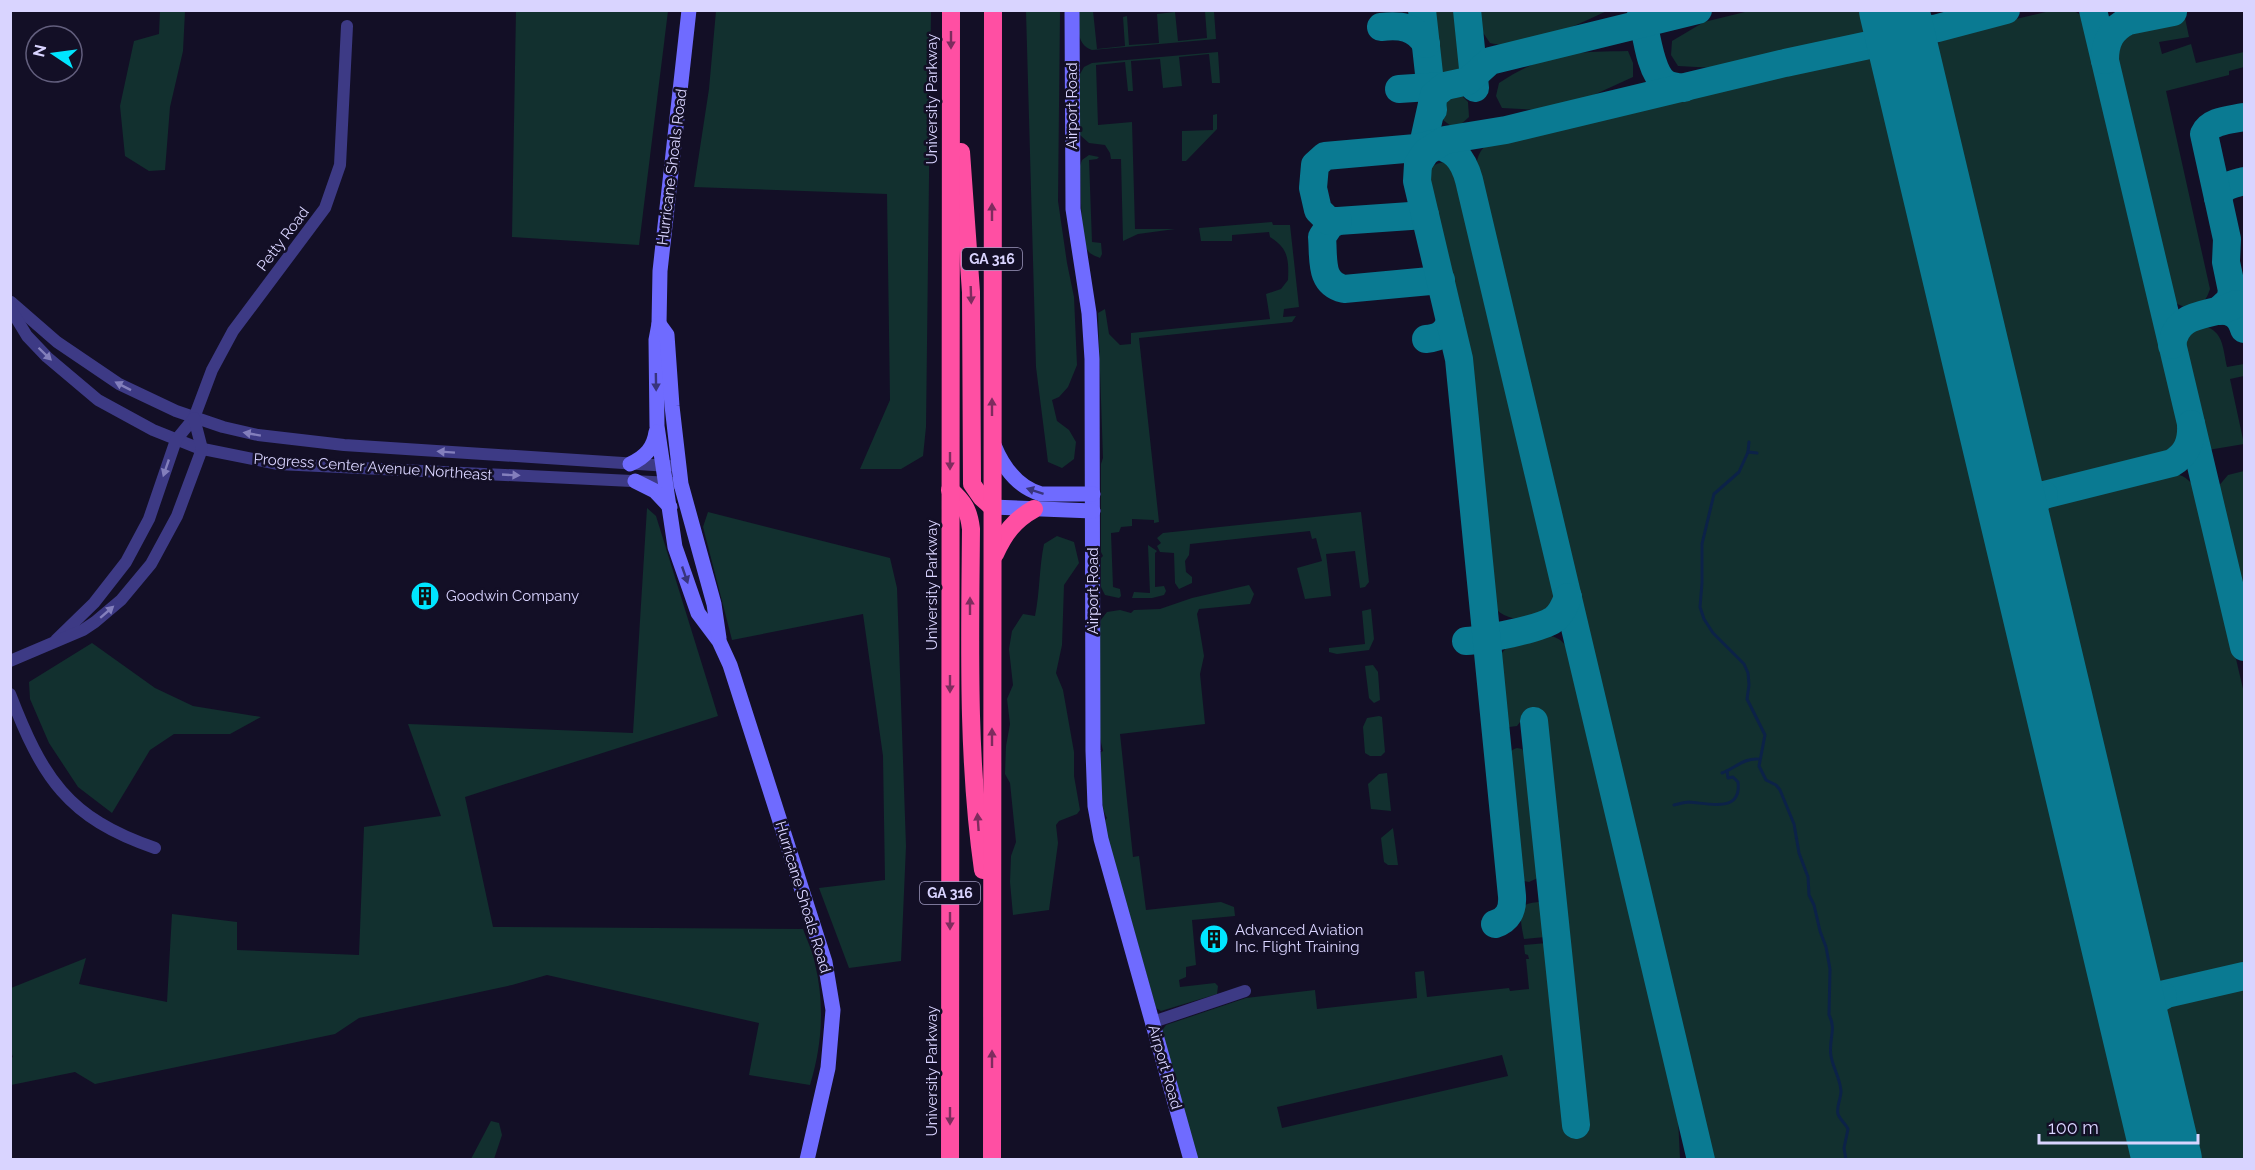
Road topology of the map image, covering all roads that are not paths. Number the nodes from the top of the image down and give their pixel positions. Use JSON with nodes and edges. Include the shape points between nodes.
{"nodes":[{"id":1,"x":689,"y":10,"type":"edge"},
{"id":2,"x":951,"y":10,"type":"edge"},
{"id":3,"x":993,"y":10,"type":"edge"},
{"id":4,"x":1072,"y":10,"type":"edge"},
{"id":5,"x":347,"y":26,"type":"dead end"},
{"id":6,"x":950,"y":70,"type":"junction"},
{"id":7,"x":10,"y":301,"type":"edge"},
{"id":8,"x":10,"y":308,"type":"edge"},
{"id":9,"x":659,"y":324,"type":"junction"},
{"id":10,"x":194,"y":418,"type":"junction"},
{"id":11,"x":657,"y":426,"type":"junction"},
{"id":12,"x":176,"y":440,"type":"junction"},
{"id":13,"x":992,"y":441,"type":"junction"},
{"id":14,"x":201,"y":449,"type":"junction"},
{"id":15,"x":630,"y":464,"type":"junction"},
{"id":16,"x":671,"y":466,"type":"junction"},
{"id":17,"x":635,"y":481,"type":"junction"},
{"id":18,"x":674,"y":483,"type":"junction"},
{"id":19,"x":950,"y":490,"type":"junction"},
{"id":20,"x":1093,"y":494,"type":"junction"},
{"id":21,"x":992,"y":507,"type":"junction"},
{"id":22,"x":670,"y":508,"type":"junction"},
{"id":23,"x":1034,"y":509,"type":"junction"},
{"id":24,"x":1060,"y":510,"type":"junction"},
{"id":25,"x":1093,"y":511,"type":"junction"},
{"id":26,"x":1093,"y":540,"type":"junction"},
{"id":27,"x":992,"y":561,"type":"junction"},
{"id":28,"x":56,"y":640,"type":"junction"},
{"id":29,"x":719,"y":641,"type":"junction"},
{"id":30,"x":10,"y":661,"type":"edge"},
{"id":31,"x":10,"y":694,"type":"edge"},
{"id":32,"x":155,"y":848,"type":"dead end"},
{"id":33,"x":993,"y":921,"type":"junction"},
{"id":34,"x":1245,"y":991,"type":"dead end"},
{"id":35,"x":1153,"y":1022,"type":"junction"},
{"id":36,"x":807,"y":1160,"type":"edge"},
{"id":37,"x":950,"y":1160,"type":"edge"},
{"id":38,"x":992,"y":1160,"type":"edge"},
{"id":39,"x":1191,"y":1160,"type":"edge"}],
"edges":[{"from":1,"to":9,"type":"street","name":"Hurricane Shoals Road","via":[[660,271]]},
{"from":2,"to":6,"type":"highway","name":"University Parkway","number":"GA 316","one_way":true},
{"from":13,"to":3,"type":"highway","number":"GA 316","one_way":true},
{"from":4,"to":20,"type":"street","name":"Airport Road","via":[[1073,209],[1091,340]]},
{"from":5,"to":10,"type":"street","name":"Petty Road","via":[[340,165],[325,208],[233,331],[212,370]]},
{"from":6,"to":19,"type":"highway","name":"University Parkway","number":"GA 316","one_way":true},
{"from":6,"to":21,"type":"highway","one_way":true,"via":[[958,117],[971,292],[972,484]]},
{"from":10,"to":7,"type":"street","name":"Progress Center Avenue Northeast","one_way":true,"via":[[119,384],[66,348]]},
{"from":8,"to":12,"type":"street","name":"Progress Center Avenue Northeast","one_way":true,"via":[[27,336],[98,400]]},
{"from":9,"to":11,"type":"street","name":"Hurricane Shoals Road","one_way":true},
{"from":9,"to":16,"type":"street","name":"Hurricane Shoals Road","via":[[667,335]]},
{"from":10,"to":12,"type":"street","name":"Petty Road"},
{"from":10,"to":14,"type":"street"},
{"from":15,"to":10,"type":"street","name":"Progress Center Avenue Northeast","one_way":true,"via":[[344,445],[247,433]]},
{"from":11,"to":15,"type":"street","via":[[654,444]]},
{"from":11,"to":16,"type":"street","name":"Hurricane Shoals Road"},
{"from":12,"to":14,"type":"street","name":"Progress Center Avenue Northeast"},
{"from":12,"to":28,"type":"street","name":"Petty Road","one_way":true,"via":[[149,519],[126,562],[94,603]]},
{"from":20,"to":13,"type":"street","one_way":true,"via":[[1033,492],[1005,467]]},
{"from":13,"to":21,"type":"highway","number":"GA 316"},
{"from":14,"to":17,"type":"street","name":"Progress Center Avenue Northeast","one_way":true,"via":[[278,464]]},
{"from":28,"to":14,"type":"street","name":"Petty Road","one_way":true,"via":[[95,622],[121,600],[151,564],[177,516]]},
{"from":15,"to":16,"type":"street","name":"Progress Center Avenue Northeast"},
{"from":16,"to":18,"type":"street","name":"Hurricane Shoals Road"},
{"from":17,"to":18,"type":"street","name":"Progress Center Avenue Northeast"},
{"from":17,"to":22,"type":"street","via":[[655,490]]},
{"from":18,"to":22,"type":"street","name":"Hurricane Shoals Road"},
{"from":18,"to":29,"type":"street","name":"Hurricane Shoals Road","via":[[714,604]]},
{"from":33,"to":19,"type":"highway","one_way":true,"via":[[979,836],[972,734],[971,529],[969,512]]},
{"from":19,"to":37,"type":"highway","name":"University Parkway","number":"GA 316","one_way":true},
{"from":20,"to":25,"type":"street","name":"Airport Road"},
{"from":21,"to":23,"type":"street"},
{"from":21,"to":27,"type":"highway","number":"GA 316"},
{"from":22,"to":29,"type":"street","name":"Hurricane Shoals Road","one_way":true,"via":[[675,547],[698,613]]},
{"from":23,"to":24,"type":"street"},
{"from":23,"to":27,"type":"highway","via":[[1009,528]]},
{"from":24,"to":25,"type":"street"},
{"from":24,"to":26,"type":"street","via":[[1077,519]]},
{"from":25,"to":26,"type":"street","name":"Airport Road"},
{"from":26,"to":35,"type":"street","name":"Airport Road","via":[[1095,806]]},
{"from":33,"to":27,"type":"highway","number":"GA 316","one_way":true},
{"from":28,"to":30,"type":"street","name":"Petty Road"},
{"from":29,"to":36,"type":"street","name":"Hurricane Shoals Road","via":[[825,962],[832,1010],[828,1068]]},
{"from":31,"to":32,"type":"street","via":[[45,771],[69,801],[124,837]]},
{"from":38,"to":33,"type":"highway","number":"GA 316","one_way":true},
{"from":34,"to":35,"type":"street"},
{"from":35,"to":39,"type":"street","name":"Airport Road"}]}
